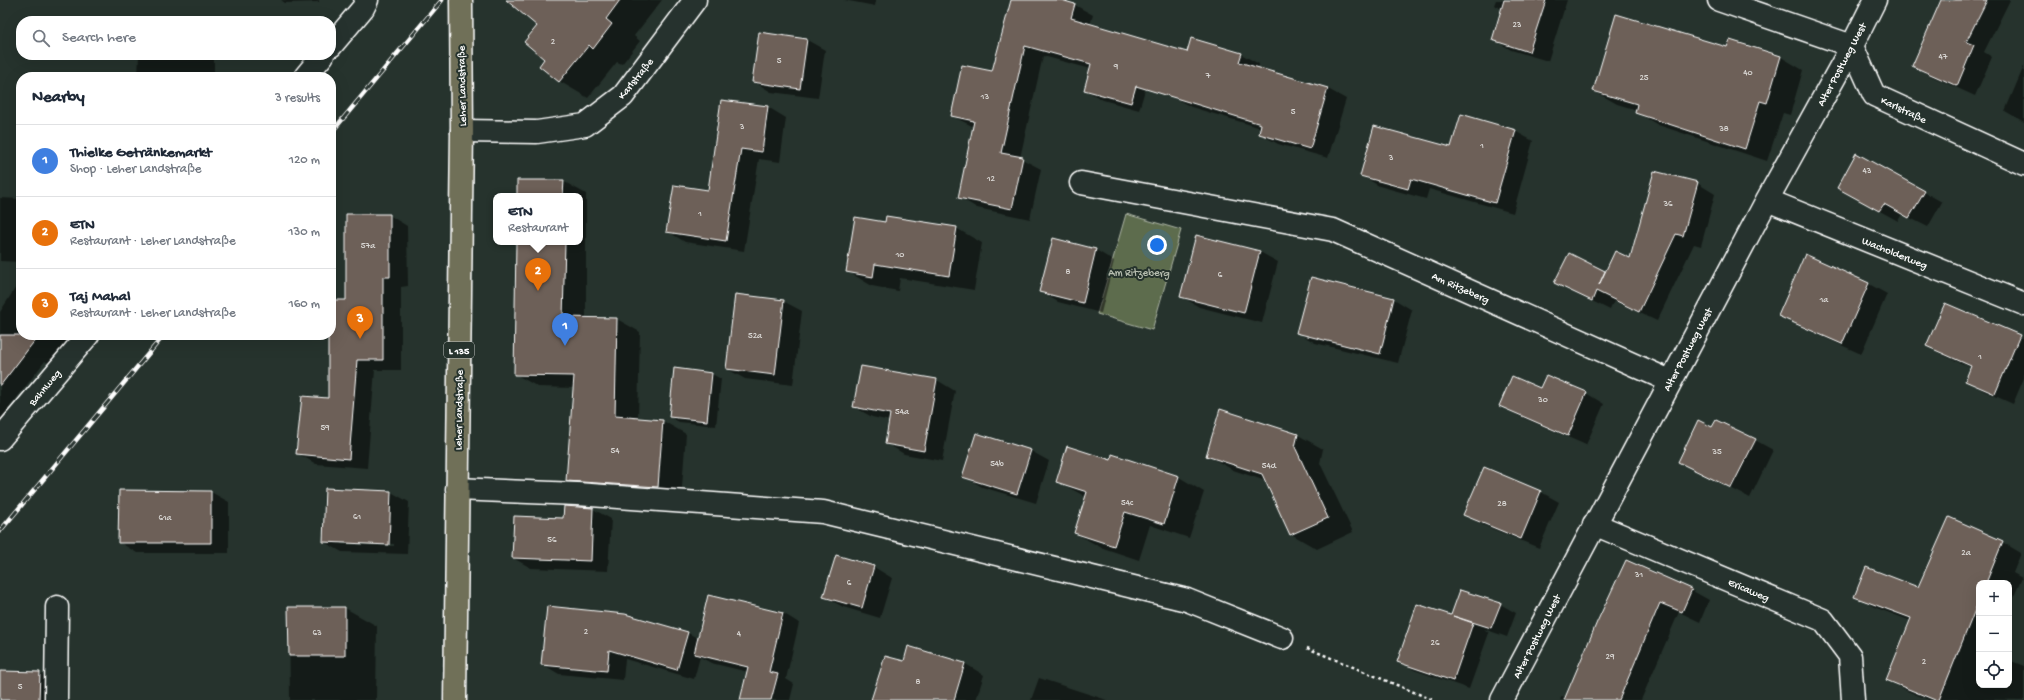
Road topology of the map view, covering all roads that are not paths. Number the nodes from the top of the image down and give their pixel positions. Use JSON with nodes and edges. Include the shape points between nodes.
{"nodes":[{"id":1,"x":367,"y":0,"type":"edge"},
{"id":2,"x":461,"y":0,"type":"edge"},
{"id":3,"x":694,"y":0,"type":"edge"},
{"id":4,"x":1719,"y":0,"type":"edge"},
{"id":5,"x":1875,"y":0,"type":"edge"},
{"id":6,"x":336,"y":40,"type":"edge"},
{"id":7,"x":1852,"y":46,"type":"junction"},
{"id":8,"x":319,"y":60,"type":"edge"},
{"id":9,"x":309,"y":72,"type":"edge"},
{"id":10,"x":462,"y":131,"type":"junction"},
{"id":11,"x":2024,"y":164,"type":"edge"},
{"id":12,"x":1080,"y":183,"type":"dead end"},
{"id":13,"x":1767,"y":200,"type":"junction"},
{"id":14,"x":2024,"y":304,"type":"edge"},
{"id":15,"x":84,"y":340,"type":"edge"},
{"id":16,"x":1670,"y":381,"type":"junction"},
{"id":17,"x":0,"y":439,"type":"edge"},
{"id":18,"x":457,"y":490,"type":"junction"},
{"id":19,"x":1594,"y":524,"type":"junction"},
{"id":20,"x":57,"y":607,"type":"dead end"},
{"id":21,"x":1282,"y":638,"type":"road end"},
{"id":22,"x":56,"y":700,"type":"edge"},
{"id":23,"x":455,"y":700,"type":"edge"},
{"id":24,"x":1502,"y":700,"type":"edge"},
{"id":25,"x":1853,"y":700,"type":"edge"}],
"edges":[{"from":1,"to":6,"type":"street"},
{"from":2,"to":10,"type":"main road","name":"Leher Landstraße","number":"L 135"},
{"from":3,"to":10,"type":"street","name":"Karlstraße","via":[[623,96],[585,125],[537,132]]},
{"from":4,"to":7,"type":"street"},
{"from":5,"to":7,"type":"street","name":"Alter Postweg West"},
{"from":7,"to":11,"type":"street","name":"Karlstraße","via":[[1874,95]]},
{"from":7,"to":13,"type":"street","name":"Alter Postweg West"},
{"from":8,"to":9,"type":"street"},
{"from":10,"to":18,"type":"main road","name":"Leher Landstraße","number":"L 135"},
{"from":12,"to":16,"type":"street","name":"Am Ritzeberg","via":[[1333,230]]},
{"from":13,"to":14,"type":"street","name":"Wacholderweg"},
{"from":13,"to":16,"type":"street","name":"Alter Postweg West"},
{"from":15,"to":17,"type":"street","name":"Bahnweg"},
{"from":16,"to":19,"type":"street","name":"Alter Postweg West"},
{"from":18,"to":21,"type":"street","via":[[577,494],[823,512],[1187,600]]},
{"from":18,"to":23,"type":"main road","name":"Leher Landstraße","number":"L 135"},
{"from":19,"to":24,"type":"street","name":"Alter Postweg West"},
{"from":19,"to":25,"type":"street","name":"Ericaweg","via":[[1823,620],[1850,656]]},
{"from":20,"to":22,"type":"street"}]}
